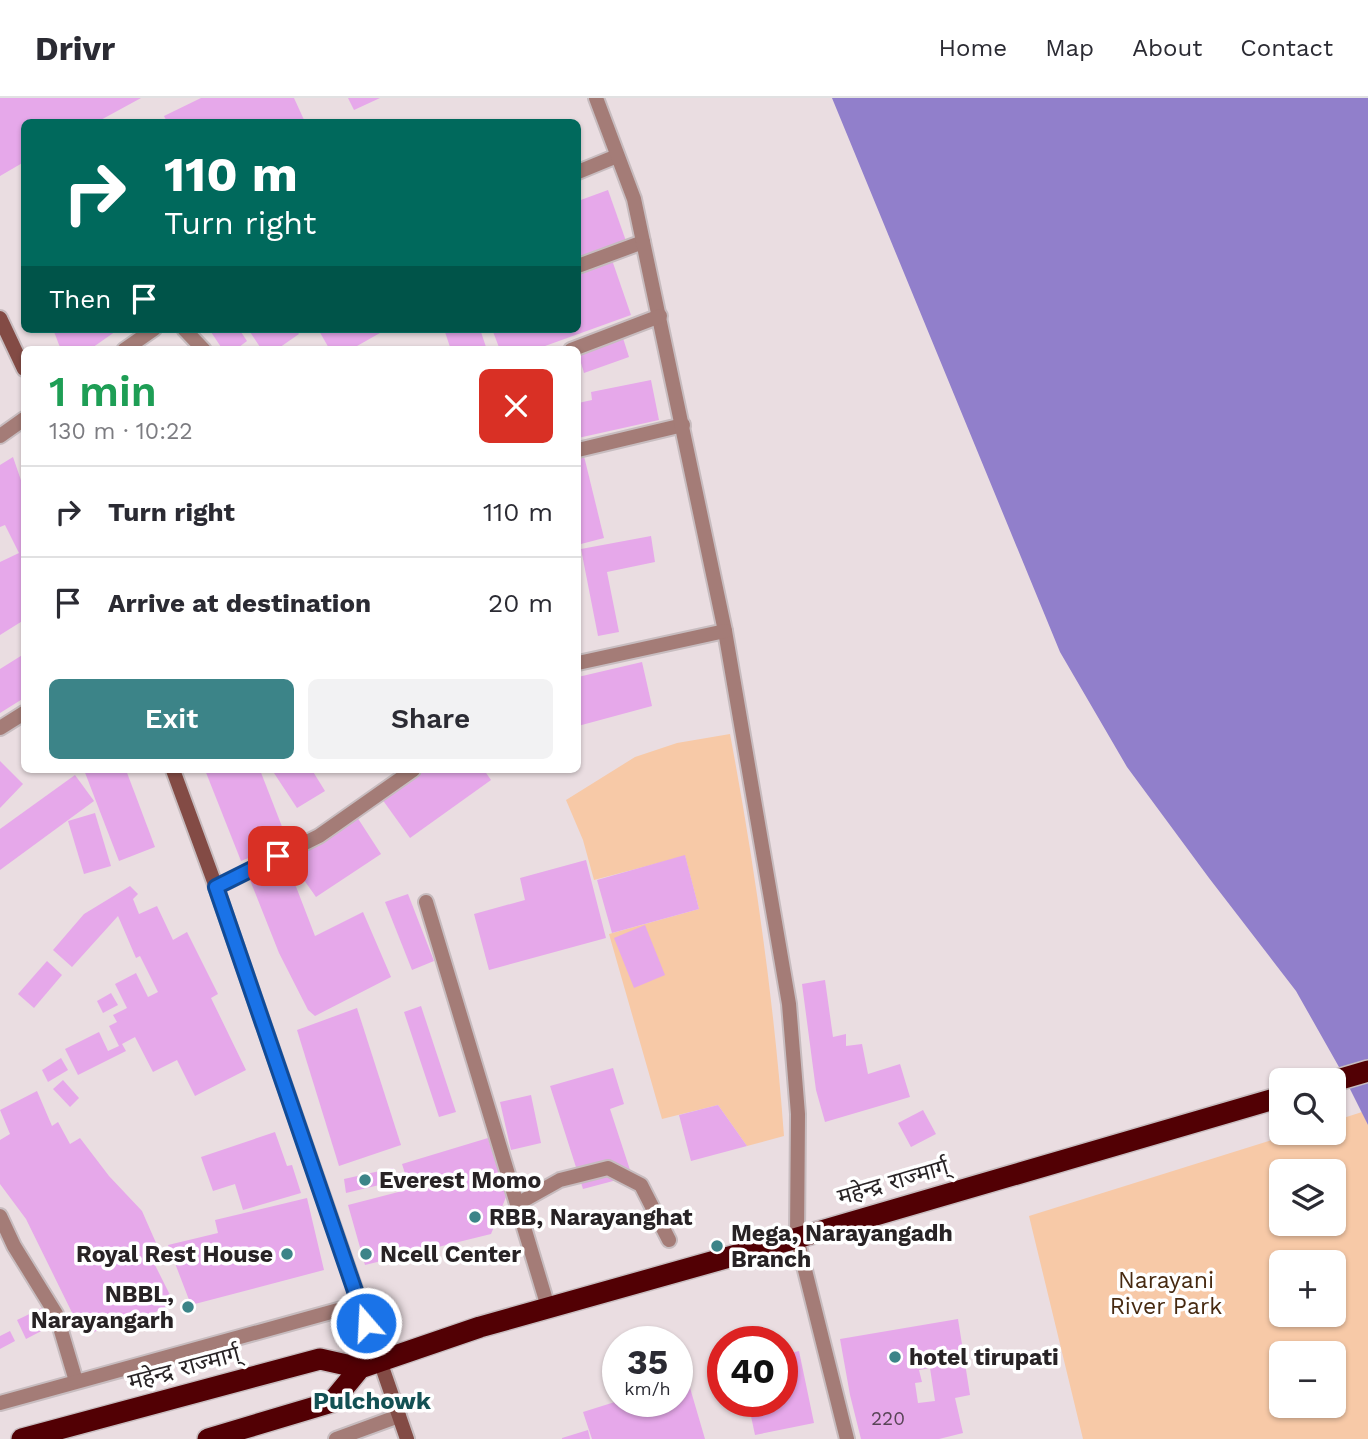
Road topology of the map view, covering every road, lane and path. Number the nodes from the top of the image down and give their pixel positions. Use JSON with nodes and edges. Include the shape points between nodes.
{"nodes":[{"id":1,"x":596,"y":98,"type":"edge"},
{"id":2,"x":617,"y":156,"type":"junction"},
{"id":3,"x":581,"y":171,"type":"edge"},
{"id":4,"x":643,"y":242,"type":"junction"},
{"id":5,"x":581,"y":265,"type":"edge"},
{"id":6,"x":660,"y":316,"type":"junction"},
{"id":7,"x":0,"y":318,"type":"edge"},
{"id":8,"x":148,"y":333,"type":"edge"},
{"id":9,"x":188,"y":333,"type":"edge"},
{"id":10,"x":130,"y":346,"type":"edge"},
{"id":11,"x":200,"y":346,"type":"edge"},
{"id":12,"x":581,"y":346,"type":"edge"},
{"id":13,"x":21,"y":363,"type":"edge"},
{"id":14,"x":21,"y":421,"type":"edge"},
{"id":15,"x":682,"y":425,"type":"junction"},
{"id":16,"x":0,"y":436,"type":"edge"},
{"id":17,"x":581,"y":449,"type":"edge"},
{"id":18,"x":725,"y":631,"type":"junction"},
{"id":19,"x":581,"y":662,"type":"edge"},
{"id":20,"x":21,"y":715,"type":"edge"},
{"id":21,"x":0,"y":729,"type":"edge"},
{"id":22,"x":174,"y":773,"type":"edge"},
{"id":23,"x":409,"y":773,"type":"edge"},
{"id":24,"x":216,"y":887,"type":"junction"},
{"id":25,"x":426,"y":902,"type":"dead end"},
{"id":26,"x":1368,"y":1071,"type":"edge"},
{"id":27,"x":1346,"y":1078,"type":"edge"},
{"id":28,"x":1269,"y":1100,"type":"edge"},
{"id":29,"x":517,"y":1203,"type":"junction"},
{"id":30,"x":0,"y":1216,"type":"edge"},
{"id":31,"x":797,"y":1238,"type":"junction"},
{"id":32,"x":669,"y":1240,"type":"dead end"},
{"id":33,"x":360,"y":1304,"type":"junction"},
{"id":34,"x":548,"y":1307,"type":"junction"},
{"id":35,"x":370,"y":1365,"type":"junction"},
{"id":36,"x":76,"y":1381,"type":"junction"},
{"id":37,"x":0,"y":1403,"type":"edge"},
{"id":38,"x":399,"y":1416,"type":"junction"},
{"id":39,"x":22,"y":1439,"type":"edge"},
{"id":40,"x":208,"y":1439,"type":"edge"},
{"id":41,"x":336,"y":1439,"type":"edge"},
{"id":42,"x":407,"y":1439,"type":"edge"},
{"id":43,"x":847,"y":1439,"type":"edge"}],
"edges":[{"from":1,"to":2,"type":"street"},
{"from":2,"to":3,"type":"street"},
{"from":2,"to":4,"type":"street","via":[[634,199]]},
{"from":4,"to":5,"type":"street"},
{"from":4,"to":6,"type":"street"},
{"from":6,"to":12,"type":"street"},
{"from":6,"to":15,"type":"street"},
{"from":7,"to":13,"type":"street"},
{"from":8,"to":10,"type":"street"},
{"from":9,"to":11,"type":"street"},
{"from":14,"to":16,"type":"street"},
{"from":15,"to":17,"type":"street"},
{"from":15,"to":18,"type":"street"},
{"from":18,"to":19,"type":"street"},
{"from":18,"to":31,"type":"street","via":[[789,1004],[798,1114]]},
{"from":20,"to":21,"type":"street"},
{"from":22,"to":24,"type":"street"},
{"from":23,"to":24,"type":"street","via":[[319,836]]},
{"from":24,"to":33,"type":"street"},
{"from":25,"to":29,"type":"street"},
{"from":26,"to":27,"type":"highway"},
{"from":28,"to":31,"type":"highway","name":"महेन्द्र राज्मार्ग्"},
{"from":29,"to":32,"type":"street","via":[[560,1180],[608,1168],[641,1185]]},
{"from":29,"to":34,"type":"street"},
{"from":30,"to":36,"type":"street","via":[[56,1314]]},
{"from":31,"to":34,"type":"highway","name":"महेन्द्र राज्मार्ग्"},
{"from":31,"to":43,"type":"street"},
{"from":33,"to":35,"type":"street"},
{"from":33,"to":36,"type":"street"},
{"from":34,"to":35,"type":"highway","name":"महेन्द्र राज्मार्ग्"},
{"from":35,"to":38,"type":"street"},
{"from":35,"to":39,"type":"highway","name":"महेन्द्र राज्मार्ग्","via":[[320,1359]]},
{"from":35,"to":40,"type":"highway","via":[[332,1402]]},
{"from":36,"to":37,"type":"street"},
{"from":38,"to":41,"type":"street"},
{"from":38,"to":42,"type":"street"}]}
